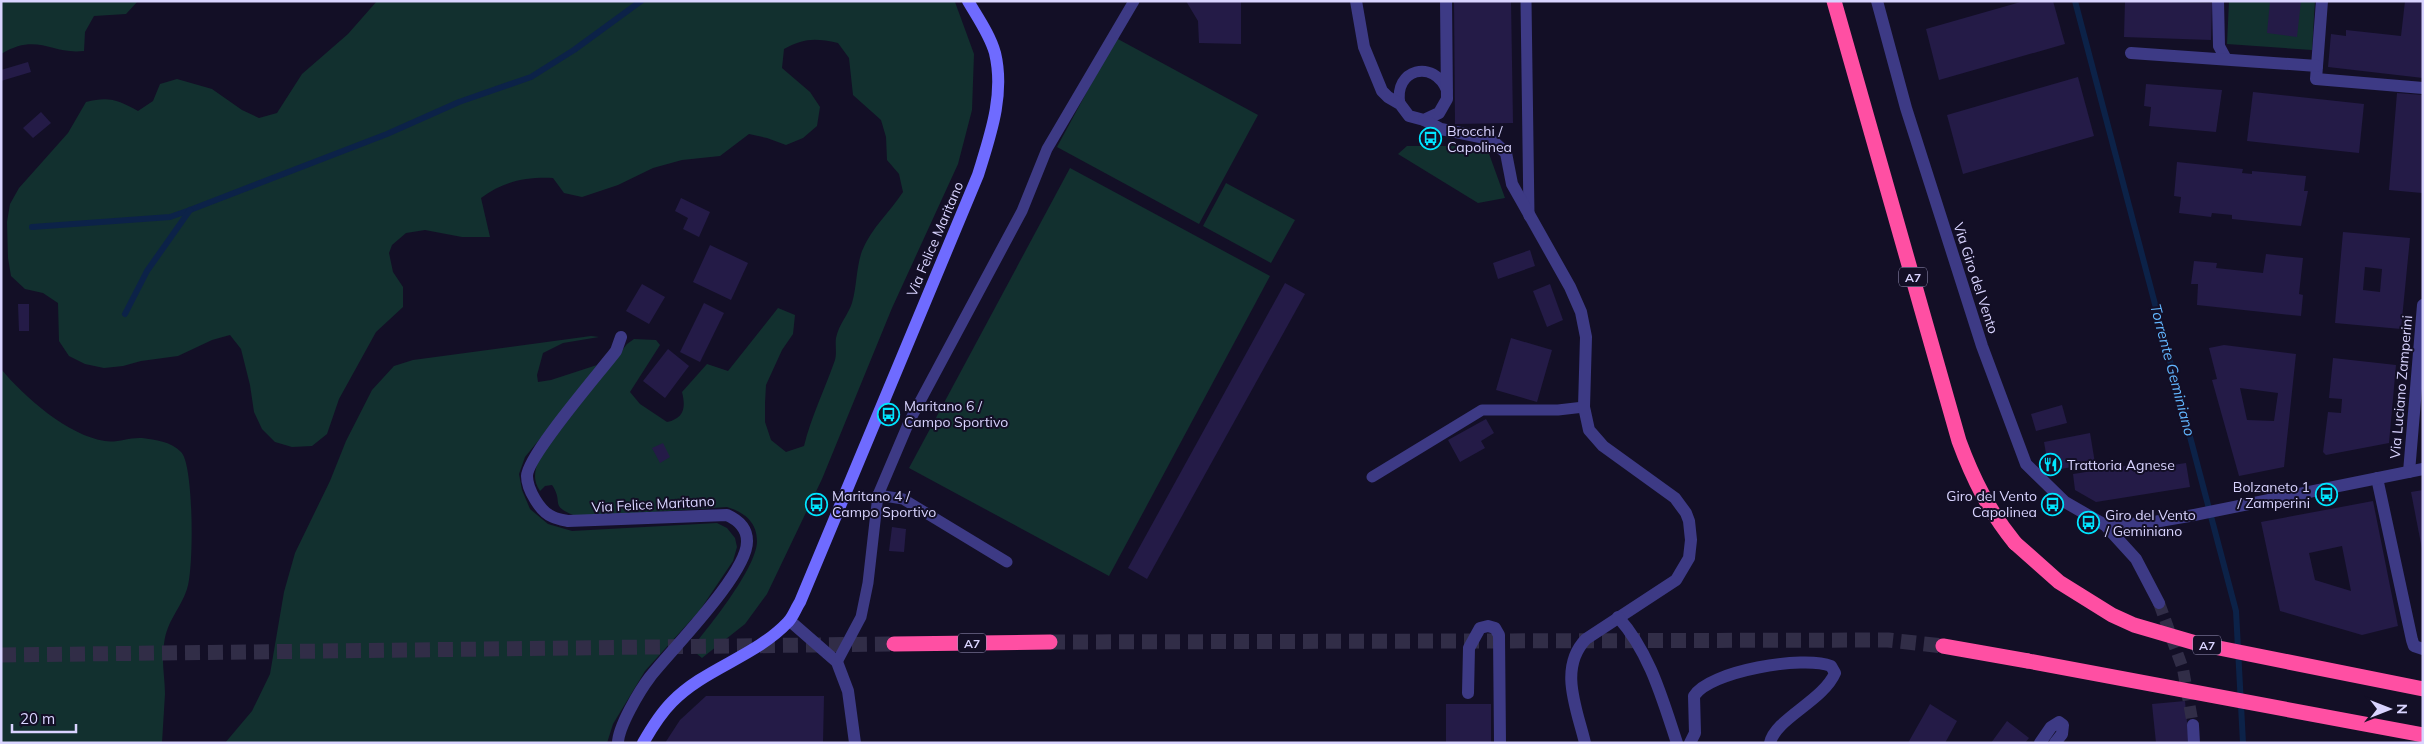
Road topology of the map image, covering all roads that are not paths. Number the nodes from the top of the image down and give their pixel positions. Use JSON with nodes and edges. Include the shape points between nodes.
{"nodes":[{"id":1,"x":968,"y":1,"type":"edge"},
{"id":2,"x":1134,"y":1,"type":"edge"},
{"id":3,"x":1356,"y":1,"type":"edge"},
{"id":4,"x":1446,"y":1,"type":"edge"},
{"id":5,"x":1526,"y":1,"type":"edge"},
{"id":6,"x":1834,"y":1,"type":"edge"},
{"id":7,"x":1877,"y":1,"type":"edge"},
{"id":8,"x":2218,"y":1,"type":"edge"},
{"id":9,"x":2322,"y":1,"type":"edge"},
{"id":10,"x":2132,"y":53,"type":"dead end"},
{"id":11,"x":2226,"y":59,"type":"junction"},
{"id":12,"x":2317,"y":66,"type":"junction"},
{"id":13,"x":2423,"y":88,"type":"edge"},
{"id":14,"x":1447,"y":91,"type":"junction"},
{"id":15,"x":1400,"y":104,"type":"junction"},
{"id":16,"x":1424,"y":120,"type":"junction"},
{"id":17,"x":1529,"y":216,"type":"junction"},
{"id":18,"x":2423,"y":305,"type":"edge"},
{"id":19,"x":621,"y":337,"type":"dead end"},
{"id":20,"x":1584,"y":407,"type":"junction"},
{"id":21,"x":2423,"y":469,"type":"edge"},
{"id":22,"x":2409,"y":472,"type":"junction"},
{"id":23,"x":1372,"y":477,"type":"dead end"},
{"id":24,"x":2377,"y":478,"type":"junction"},
{"id":25,"x":878,"y":495,"type":"junction"},
{"id":26,"x":2105,"y":525,"type":"junction"},
{"id":27,"x":1007,"y":562,"type":"dead end"},
{"id":28,"x":2159,"y":603,"type":"tunnel mouth"},
{"id":29,"x":1618,"y":617,"type":"junction"},
{"id":30,"x":790,"y":621,"type":"junction"},
{"id":31,"x":1050,"y":642,"type":"tunnel mouth"},
{"id":32,"x":894,"y":644,"type":"tunnel mouth"},
{"id":33,"x":1943,"y":646,"type":"tunnel mouth"},
{"id":34,"x":2423,"y":649,"type":"edge"},
{"id":35,"x":837,"y":662,"type":"junction"},
{"id":36,"x":2423,"y":690,"type":"edge"},
{"id":37,"x":1468,"y":693,"type":"dead end"},
{"id":38,"x":2193,"y":725,"type":"tunnel mouth"},
{"id":39,"x":2423,"y":735,"type":"edge"},
{"id":40,"x":618,"y":743,"type":"edge"},
{"id":41,"x":643,"y":743,"type":"edge"},
{"id":42,"x":855,"y":743,"type":"edge"},
{"id":43,"x":1500,"y":743,"type":"edge"},
{"id":44,"x":1586,"y":743,"type":"edge"},
{"id":45,"x":1677,"y":743,"type":"edge"},
{"id":46,"x":1690,"y":743,"type":"edge"},
{"id":47,"x":1770,"y":743,"type":"edge"},
{"id":48,"x":2040,"y":743,"type":"edge"},
{"id":49,"x":2055,"y":743,"type":"edge"},
{"id":50,"x":2194,"y":743,"type":"edge"}],
"edges":[{"from":1,"to":30,"type":"street","name":"Via Felice Maritano","via":[[995,54],[998,82],[994,122],[978,175]]},
{"from":2,"to":25,"type":"lane","via":[[1047,149],[1022,212],[909,422]]},
{"from":3,"to":15,"type":"street","via":[[1370,64],[1384,95]]},
{"from":4,"to":14,"type":"street"},
{"from":5,"to":17,"type":"lane"},
{"from":6,"to":36,"type":"highway","number":"A7","bridge":true,"via":[[1959,441],[1980,493],[1996,520],[2066,587],[2134,625],[2198,644]]},
{"from":7,"to":26,"type":"street","name":"Via Giro del Vento","via":[[1906,108],[1982,346],[2026,464],[2065,502]]},
{"from":8,"to":11,"type":"street","via":[[2218,46]]},
{"from":9,"to":12,"type":"street"},
{"from":10,"to":11,"type":"street"},
{"from":11,"to":12,"type":"street"},
{"from":12,"to":13,"type":"street","via":[[2316,79]]},
{"from":14,"to":15,"type":"lane","via":[[1438,76],[1431,72],[1415,72],[1403,81],[1398,96]]},
{"from":14,"to":16,"type":"street","via":[[1444,107]]},
{"from":15,"to":16,"type":"street","via":[[1409,116]]},
{"from":16,"to":17,"type":"street","via":[[1441,129],[1485,138],[1501,147],[1506,154],[1512,184]]},
{"from":17,"to":20,"type":"street","via":[[1582,312],[1586,337]]},
{"from":18,"to":22,"type":"street","name":"Via Luciano Zamperini"},
{"from":19,"to":40,"type":"street","name":"Via Felice Maritano","via":[[616,351],[536,454],[527,475],[538,503],[551,517],[568,521],[727,516],[741,524],[747,540],[739,564],[711,606],[648,679],[623,725]]},
{"from":20,"to":23,"type":"lane","via":[[1482,410]]},
{"from":20,"to":29,"type":"street","via":[[1589,430],[1595,438],[1675,498],[1686,513],[1691,532],[1689,558],[1676,580]]},
{"from":21,"to":22,"type":"street"},
{"from":22,"to":24,"type":"street"},
{"from":24,"to":26,"type":"street","via":[[2189,516],[2148,523]]},
{"from":24,"to":34,"type":"street","via":[[2412,640],[2414,646]]},
{"from":25,"to":27,"type":"lane","via":[[903,499]]},
{"from":25,"to":35,"type":"lane","via":[[861,617]]},
{"from":26,"to":28,"type":"street","name":"Via Giro del Vento","via":[[2136,559]]},
{"from":29,"to":44,"type":"street","via":[[1586,639],[1573,658],[1570,669]]},
{"from":29,"to":45,"type":"street","via":[[1632,634],[1654,673]]},
{"from":30,"to":35,"type":"street"},
{"from":30,"to":41,"type":"street","name":"Via Felice Maritano","via":[[766,641],[708,675],[671,702]]},
{"from":31,"to":32,"type":"highway","number":"A7"},
{"from":33,"to":39,"type":"highway","bridge":true},
{"from":35,"to":42,"type":"street","via":[[848,691]]},
{"from":37,"to":43,"type":"street","via":[[1469,648],[1480,628],[1496,628],[1499,635]]},
{"from":38,"to":50,"type":"street"},
{"from":46,"to":47,"type":"street","via":[[1695,733],[1694,696],[1698,689],[1761,666],[1815,662],[1831,666],[1834,673],[1827,686],[1776,730]]},
{"from":48,"to":49,"type":"street","via":[[2051,727],[2059,722],[2063,724],[2062,734]]}]}
